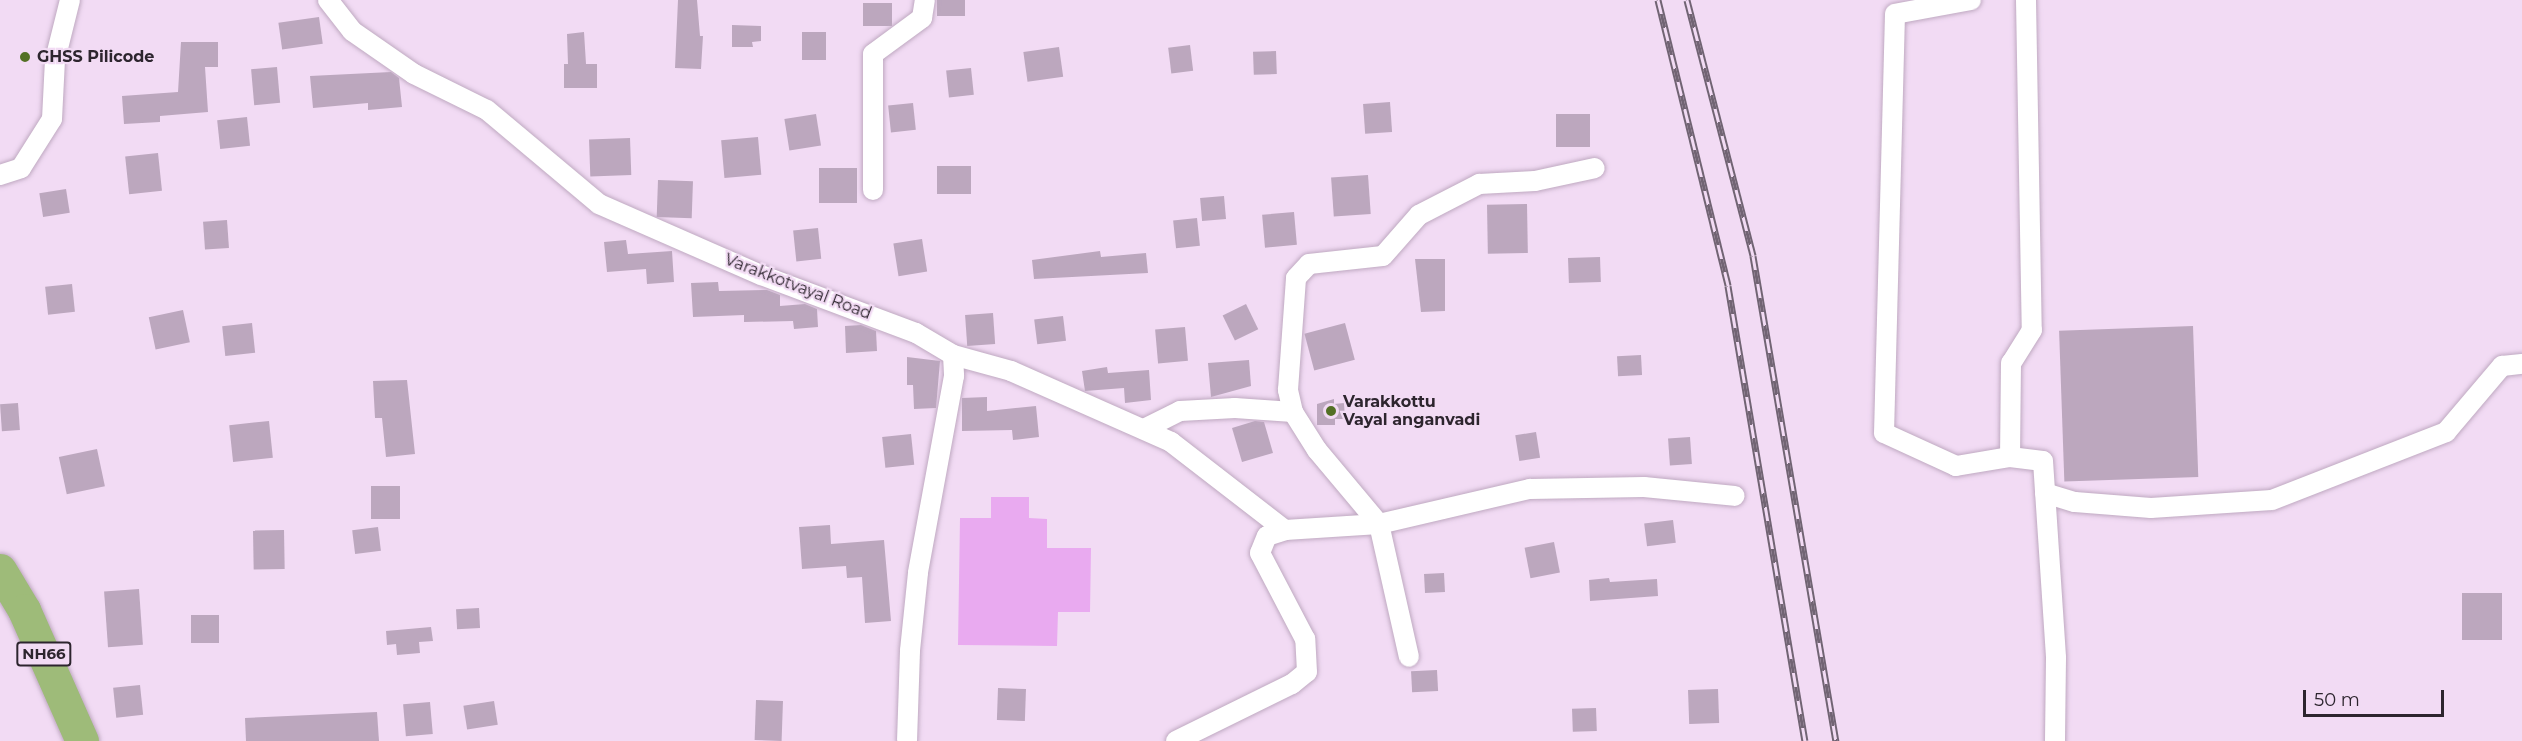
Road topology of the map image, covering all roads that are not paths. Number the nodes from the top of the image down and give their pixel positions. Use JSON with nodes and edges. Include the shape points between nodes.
{"nodes":[{"id":1,"x":70,"y":0,"type":"edge"},
{"id":2,"x":328,"y":0,"type":"edge"},
{"id":3,"x":925,"y":0,"type":"edge"},
{"id":4,"x":1971,"y":0,"type":"edge"},
{"id":5,"x":2026,"y":0,"type":"edge"},
{"id":6,"x":1595,"y":168,"type":"dead end"},
{"id":7,"x":0,"y":175,"type":"edge"},
{"id":8,"x":873,"y":190,"type":"dead end"},
{"id":9,"x":953,"y":355,"type":"junction"},
{"id":10,"x":2522,"y":364,"type":"edge"},
{"id":11,"x":1293,"y":412,"type":"junction"},
{"id":12,"x":1144,"y":429,"type":"junction"},
{"id":13,"x":2010,"y":457,"type":"junction"},
{"id":14,"x":2045,"y":494,"type":"junction"},
{"id":15,"x":1735,"y":496,"type":"dead end"},
{"id":16,"x":1378,"y":524,"type":"junction"},
{"id":17,"x":1285,"y":530,"type":"junction"},
{"id":18,"x":0,"y":570,"type":"edge"},
{"id":19,"x":1409,"y":657,"type":"dead end"},
{"id":20,"x":82,"y":741,"type":"edge"},
{"id":21,"x":906,"y":741,"type":"edge"},
{"id":22,"x":1176,"y":741,"type":"edge"},
{"id":23,"x":2055,"y":741,"type":"edge"}],
"edges":[{"from":1,"to":7,"type":"street","via":[[55,60],[52,119],[21,168]]},
{"from":2,"to":9,"type":"street","name":"Varakkotvayal Road","via":[[352,32],[414,74],[487,110],[599,204],[761,275],[916,333]]},
{"from":3,"to":8,"type":"street","via":[[922,18],[873,54]]},
{"from":4,"to":13,"type":"street","via":[[1895,14],[1884,433],[1956,466]]},
{"from":5,"to":13,"type":"street","via":[[2032,330],[2011,363]]},
{"from":6,"to":11,"type":"street","via":[[1535,181],[1479,184],[1419,215],[1383,256],[1309,264],[1296,278],[1288,390]]},
{"from":9,"to":12,"type":"street","name":"Varakkotvayal Road","via":[[1011,371]]},
{"from":9,"to":21,"type":"street","via":[[954,376],[918,573]]},
{"from":10,"to":14,"type":"street","via":[[2502,366],[2446,432],[2272,500],[2151,508],[2075,502]]},
{"from":11,"to":12,"type":"street","via":[[1235,408],[1180,411]]},
{"from":11,"to":16,"type":"street","via":[[1317,450]]},
{"from":12,"to":17,"type":"street","name":"Varakkotvayal Road","via":[[1171,442]]},
{"from":13,"to":14,"type":"street","via":[[2043,461]]},
{"from":14,"to":23,"type":"street","via":[[2056,658]]},
{"from":15,"to":16,"type":"street","via":[[1644,487],[1530,489]]},
{"from":16,"to":17,"type":"street"},
{"from":16,"to":19,"type":"street"},
{"from":17,"to":22,"type":"street","via":[[1267,536],[1260,553],[1305,639],[1307,672],[1292,684]]},
{"from":18,"to":20,"type":"highway","number":"NH66","via":[[24,610]]}]}
